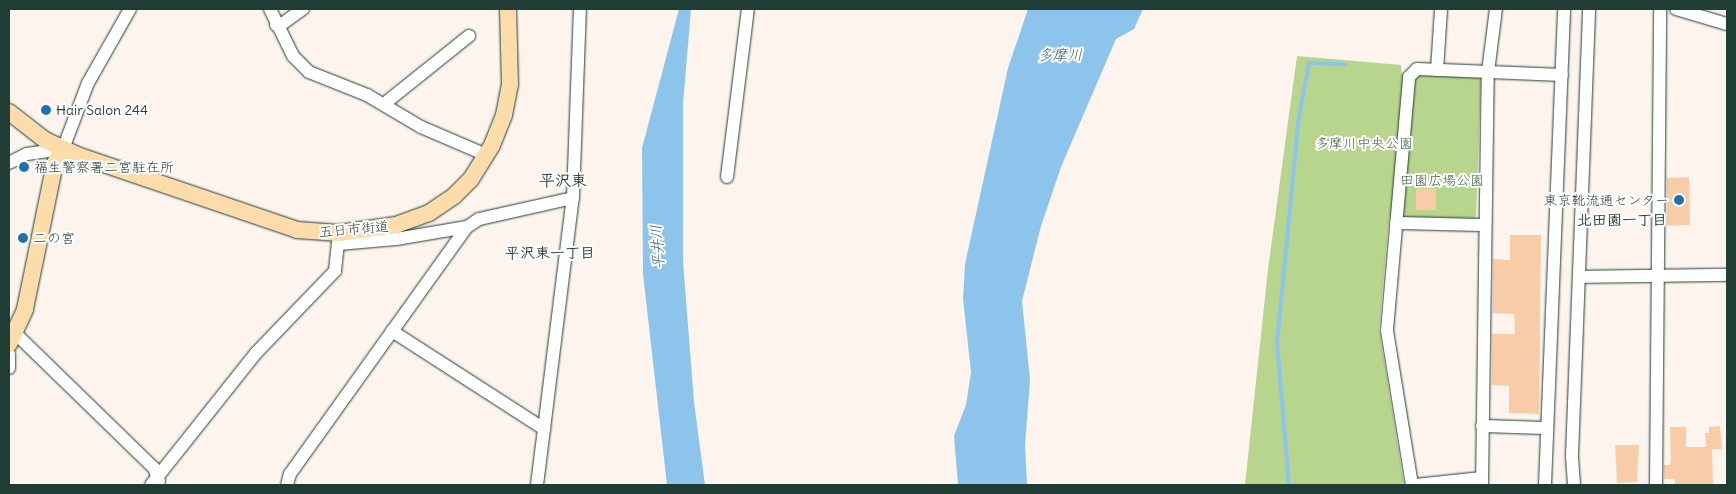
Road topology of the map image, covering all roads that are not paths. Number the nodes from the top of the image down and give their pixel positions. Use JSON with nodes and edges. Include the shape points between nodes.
{"nodes":[{"id":1,"x":130,"y":9,"type":"edge"},
{"id":2,"x":270,"y":9,"type":"edge"},
{"id":3,"x":303,"y":9,"type":"edge"},
{"id":4,"x":508,"y":9,"type":"edge"},
{"id":5,"x":580,"y":9,"type":"edge"},
{"id":6,"x":748,"y":9,"type":"edge"},
{"id":7,"x":1441,"y":9,"type":"edge"},
{"id":8,"x":1496,"y":9,"type":"edge"},
{"id":9,"x":1564,"y":9,"type":"edge"},
{"id":10,"x":1589,"y":9,"type":"edge"},
{"id":11,"x":1660,"y":9,"type":"edge"},
{"id":12,"x":1676,"y":9,"type":"edge"},
{"id":13,"x":1727,"y":24,"type":"edge"},
{"id":14,"x":276,"y":25,"type":"junction"},
{"id":15,"x":469,"y":36,"type":"dead end"},
{"id":16,"x":1437,"y":70,"type":"junction"},
{"id":17,"x":1488,"y":72,"type":"junction"},
{"id":18,"x":1562,"y":75,"type":"junction"},
{"id":19,"x":384,"y":104,"type":"junction"},
{"id":20,"x":9,"y":112,"type":"edge"},
{"id":21,"x":63,"y":149,"type":"junction"},
{"id":22,"x":486,"y":155,"type":"junction"},
{"id":23,"x":9,"y":163,"type":"edge"},
{"id":24,"x":727,"y":177,"type":"dead end"},
{"id":25,"x":573,"y":198,"type":"junction"},
{"id":26,"x":1396,"y":223,"type":"junction"},
{"id":27,"x":1485,"y":225,"type":"junction"},
{"id":28,"x":467,"y":227,"type":"junction"},
{"id":29,"x":339,"y":238,"type":"junction"},
{"id":30,"x":1727,"y":274,"type":"edge"},
{"id":31,"x":1658,"y":276,"type":"junction"},
{"id":32,"x":1579,"y":277,"type":"junction"},
{"id":33,"x":392,"y":331,"type":"junction"},
{"id":34,"x":12,"y":338,"type":"edge"},
{"id":35,"x":9,"y":354,"type":"edge"},
{"id":36,"x":9,"y":368,"type":"edge"},
{"id":37,"x":1482,"y":426,"type":"junction"},
{"id":38,"x":1546,"y":428,"type":"junction"},
{"id":39,"x":544,"y":429,"type":"junction"},
{"id":40,"x":1481,"y":481,"type":"edge"},
{"id":41,"x":157,"y":482,"type":"edge"},
{"id":42,"x":287,"y":485,"type":"edge"},
{"id":43,"x":537,"y":485,"type":"edge"},
{"id":44,"x":1413,"y":485,"type":"edge"},
{"id":45,"x":1545,"y":485,"type":"edge"},
{"id":46,"x":1574,"y":485,"type":"edge"},
{"id":47,"x":1656,"y":485,"type":"edge"}],
"edges":[{"from":1,"to":21,"type":"street","via":[[88,83]]},
{"from":2,"to":14,"type":"street"},
{"from":3,"to":14,"type":"street"},
{"from":4,"to":22,"type":"main road","name":"五日市街道","via":[[508,95],[501,125]]},
{"from":5,"to":25,"type":"street"},
{"from":6,"to":24,"type":"street"},
{"from":7,"to":16,"type":"street"},
{"from":8,"to":17,"type":"street"},
{"from":9,"to":18,"type":"street"},
{"from":10,"to":32,"type":"street"},
{"from":11,"to":31,"type":"street"},
{"from":12,"to":13,"type":"street"},
{"from":14,"to":19,"type":"street","via":[[293,56],[309,72]]},
{"from":15,"to":19,"type":"street"},
{"from":16,"to":17,"type":"street"},
{"from":16,"to":26,"type":"street","via":[[1417,69],[1409,77]]},
{"from":17,"to":18,"type":"street"},
{"from":17,"to":27,"type":"street"},
{"from":18,"to":38,"type":"street"},
{"from":19,"to":22,"type":"street","via":[[420,127]]},
{"from":20,"to":21,"type":"main road","name":"五日市街道","via":[[45,140]]},
{"from":21,"to":23,"type":"street","via":[[27,154]]},
{"from":21,"to":29,"type":"main road","name":"五日市街道","via":[[297,230]]},
{"from":21,"to":34,"type":"main road","via":[[55,163],[32,283]]},
{"from":22,"to":29,"type":"main road","name":"五日市街道","via":[[468,183],[429,213],[396,225]]},
{"from":25,"to":28,"type":"street","via":[[479,219]]},
{"from":25,"to":39,"type":"street"},
{"from":26,"to":27,"type":"street"},
{"from":26,"to":44,"type":"street","via":[[1387,330]]},
{"from":27,"to":37,"type":"street"},
{"from":28,"to":29,"type":"street","via":[[396,240]]},
{"from":28,"to":33,"type":"street"},
{"from":29,"to":41,"type":"street","via":[[335,271],[256,353]]},
{"from":30,"to":31,"type":"street"},
{"from":31,"to":32,"type":"street"},
{"from":31,"to":47,"type":"street"},
{"from":32,"to":46,"type":"street","via":[[1572,455]]},
{"from":33,"to":39,"type":"street"},
{"from":33,"to":42,"type":"street","via":[[290,474]]},
{"from":34,"to":41,"type":"street"},
{"from":35,"to":36,"type":"street"},
{"from":37,"to":38,"type":"street"},
{"from":37,"to":40,"type":"street"},
{"from":38,"to":45,"type":"street"},
{"from":39,"to":43,"type":"street"},
{"from":40,"to":44,"type":"street"}]}
